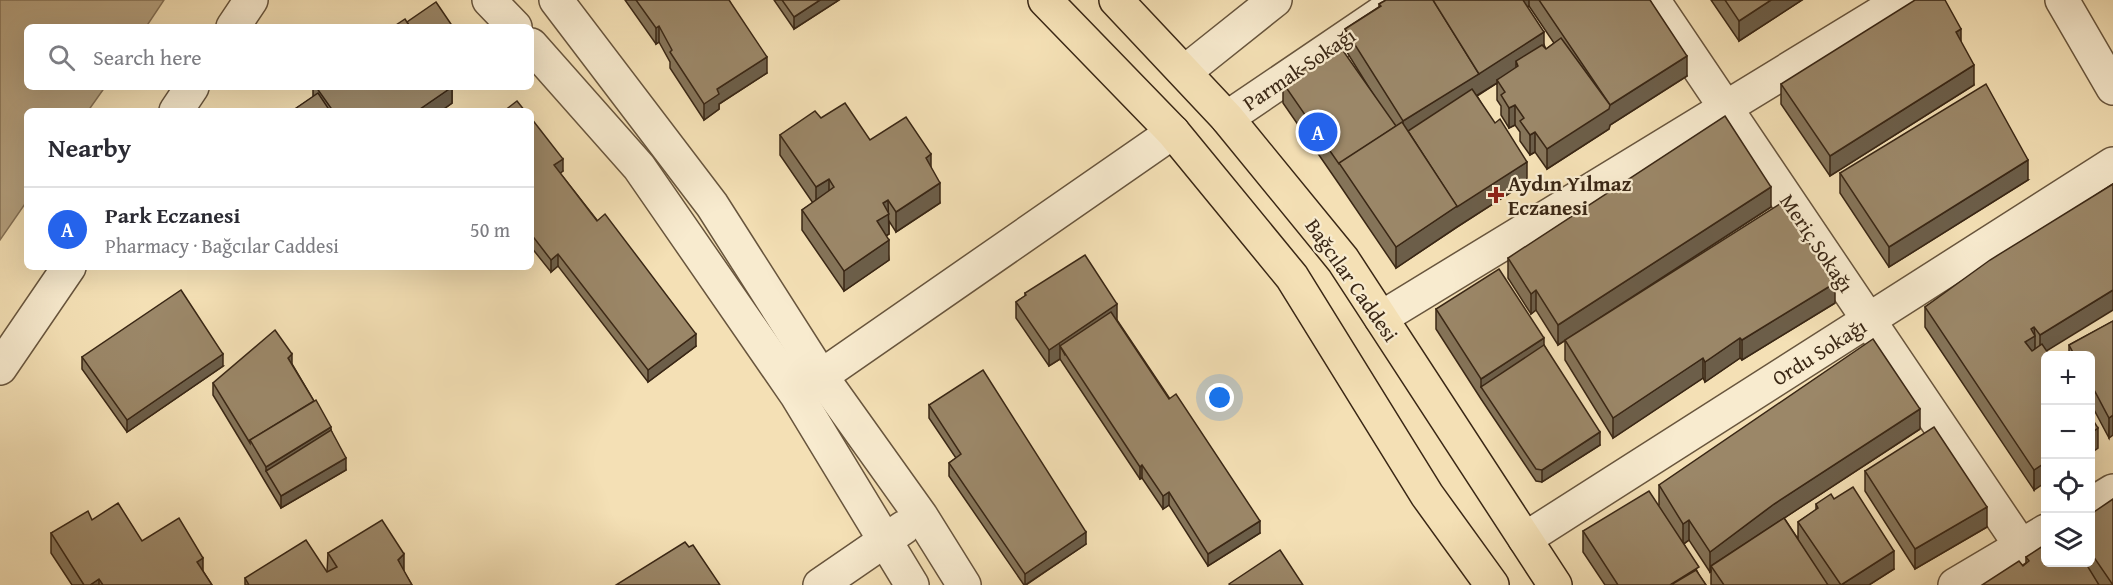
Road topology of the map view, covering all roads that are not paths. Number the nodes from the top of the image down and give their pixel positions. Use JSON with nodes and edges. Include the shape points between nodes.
{"nodes":[{"id":1,"x":251,"y":0,"type":"edge"},
{"id":2,"x":489,"y":0,"type":"edge"},
{"id":3,"x":556,"y":0,"type":"edge"},
{"id":4,"x":1045,"y":0,"type":"edge"},
{"id":5,"x":1116,"y":0,"type":"edge"},
{"id":6,"x":1275,"y":0,"type":"edge"},
{"id":7,"x":1401,"y":0,"type":"edge"},
{"id":8,"x":1653,"y":0,"type":"edge"},
{"id":9,"x":1902,"y":0,"type":"edge"},
{"id":10,"x":2062,"y":0,"type":"edge"},
{"id":11,"x":235,"y":24,"type":"edge"},
{"id":12,"x":512,"y":24,"type":"edge"},
{"id":13,"x":534,"y":48,"type":"edge"},
{"id":14,"x":1186,"y":71,"type":"junction"},
{"id":15,"x":2113,"y":88,"type":"edge"},
{"id":16,"x":190,"y":90,"type":"edge"},
{"id":17,"x":1726,"y":107,"type":"junction"},
{"id":18,"x":178,"y":108,"type":"edge"},
{"id":19,"x":1227,"y":118,"type":"junction"},
{"id":20,"x":1173,"y":132,"type":"junction"},
{"id":21,"x":2113,"y":164,"type":"edge"},
{"id":22,"x":67,"y":270,"type":"edge"},
{"id":23,"x":1380,"y":318,"type":"junction"},
{"id":24,"x":1869,"y":320,"type":"junction"},
{"id":25,"x":0,"y":368,"type":"edge"},
{"id":26,"x":808,"y":385,"type":"junction"},
{"id":27,"x":2113,"y":491,"type":"edge"},
{"id":28,"x":2095,"y":502,"type":"edge"},
{"id":29,"x":921,"y":516,"type":"junction"},
{"id":30,"x":1525,"y":539,"type":"junction"},
{"id":31,"x":2033,"y":539,"type":"edge"},
{"id":32,"x":884,"y":540,"type":"junction"},
{"id":33,"x":820,"y":585,"type":"edge"},
{"id":34,"x":912,"y":585,"type":"edge"},
{"id":35,"x":964,"y":585,"type":"edge"},
{"id":36,"x":1492,"y":585,"type":"edge"},
{"id":37,"x":1555,"y":585,"type":"edge"},
{"id":38,"x":1955,"y":585,"type":"edge"}],
"edges":[{"from":1,"to":11,"type":"street"},
{"from":2,"to":12,"type":"street"},
{"from":3,"to":26,"type":"street","via":[[712,205]]},
{"from":4,"to":20,"type":"main road"},
{"from":5,"to":14,"type":"main road","name":"Bağcılar Caddesi"},
{"from":6,"to":14,"type":"street"},
{"from":7,"to":19,"type":"street","name":"Parmak Sokağı"},
{"from":8,"to":17,"type":"street","name":"Meriç Sokağı"},
{"from":9,"to":17,"type":"street"},
{"from":10,"to":15,"type":"street"},
{"from":13,"to":26,"type":"street","via":[[639,167]]},
{"from":14,"to":19,"type":"main road","name":"Bağcılar Caddesi"},
{"from":16,"to":18,"type":"street"},
{"from":17,"to":23,"type":"street"},
{"from":17,"to":24,"type":"street","name":"Meriç Sokağı"},
{"from":19,"to":23,"type":"main road","name":"Bağcılar Caddesi","via":[[1343,260]]},
{"from":20,"to":26,"type":"street"},
{"from":20,"to":36,"type":"main road","via":[[1292,277],[1427,495]]},
{"from":21,"to":24,"type":"street","name":"Ordu Sokağı"},
{"from":22,"to":25,"type":"street"},
{"from":23,"to":30,"type":"main road","name":"Bağcılar Caddesi"},
{"from":24,"to":30,"type":"street","name":"Ordu Sokağı"},
{"from":24,"to":31,"type":"street","name":"Meriç Sokağı"},
{"from":26,"to":29,"type":"street"},
{"from":26,"to":32,"type":"street"},
{"from":27,"to":28,"type":"street"},
{"from":29,"to":32,"type":"street"},
{"from":29,"to":35,"type":"street"},
{"from":30,"to":37,"type":"main road","name":"Bağcılar Caddesi"},
{"from":31,"to":38,"type":"street"},
{"from":32,"to":33,"type":"street"},
{"from":32,"to":34,"type":"street"}]}
